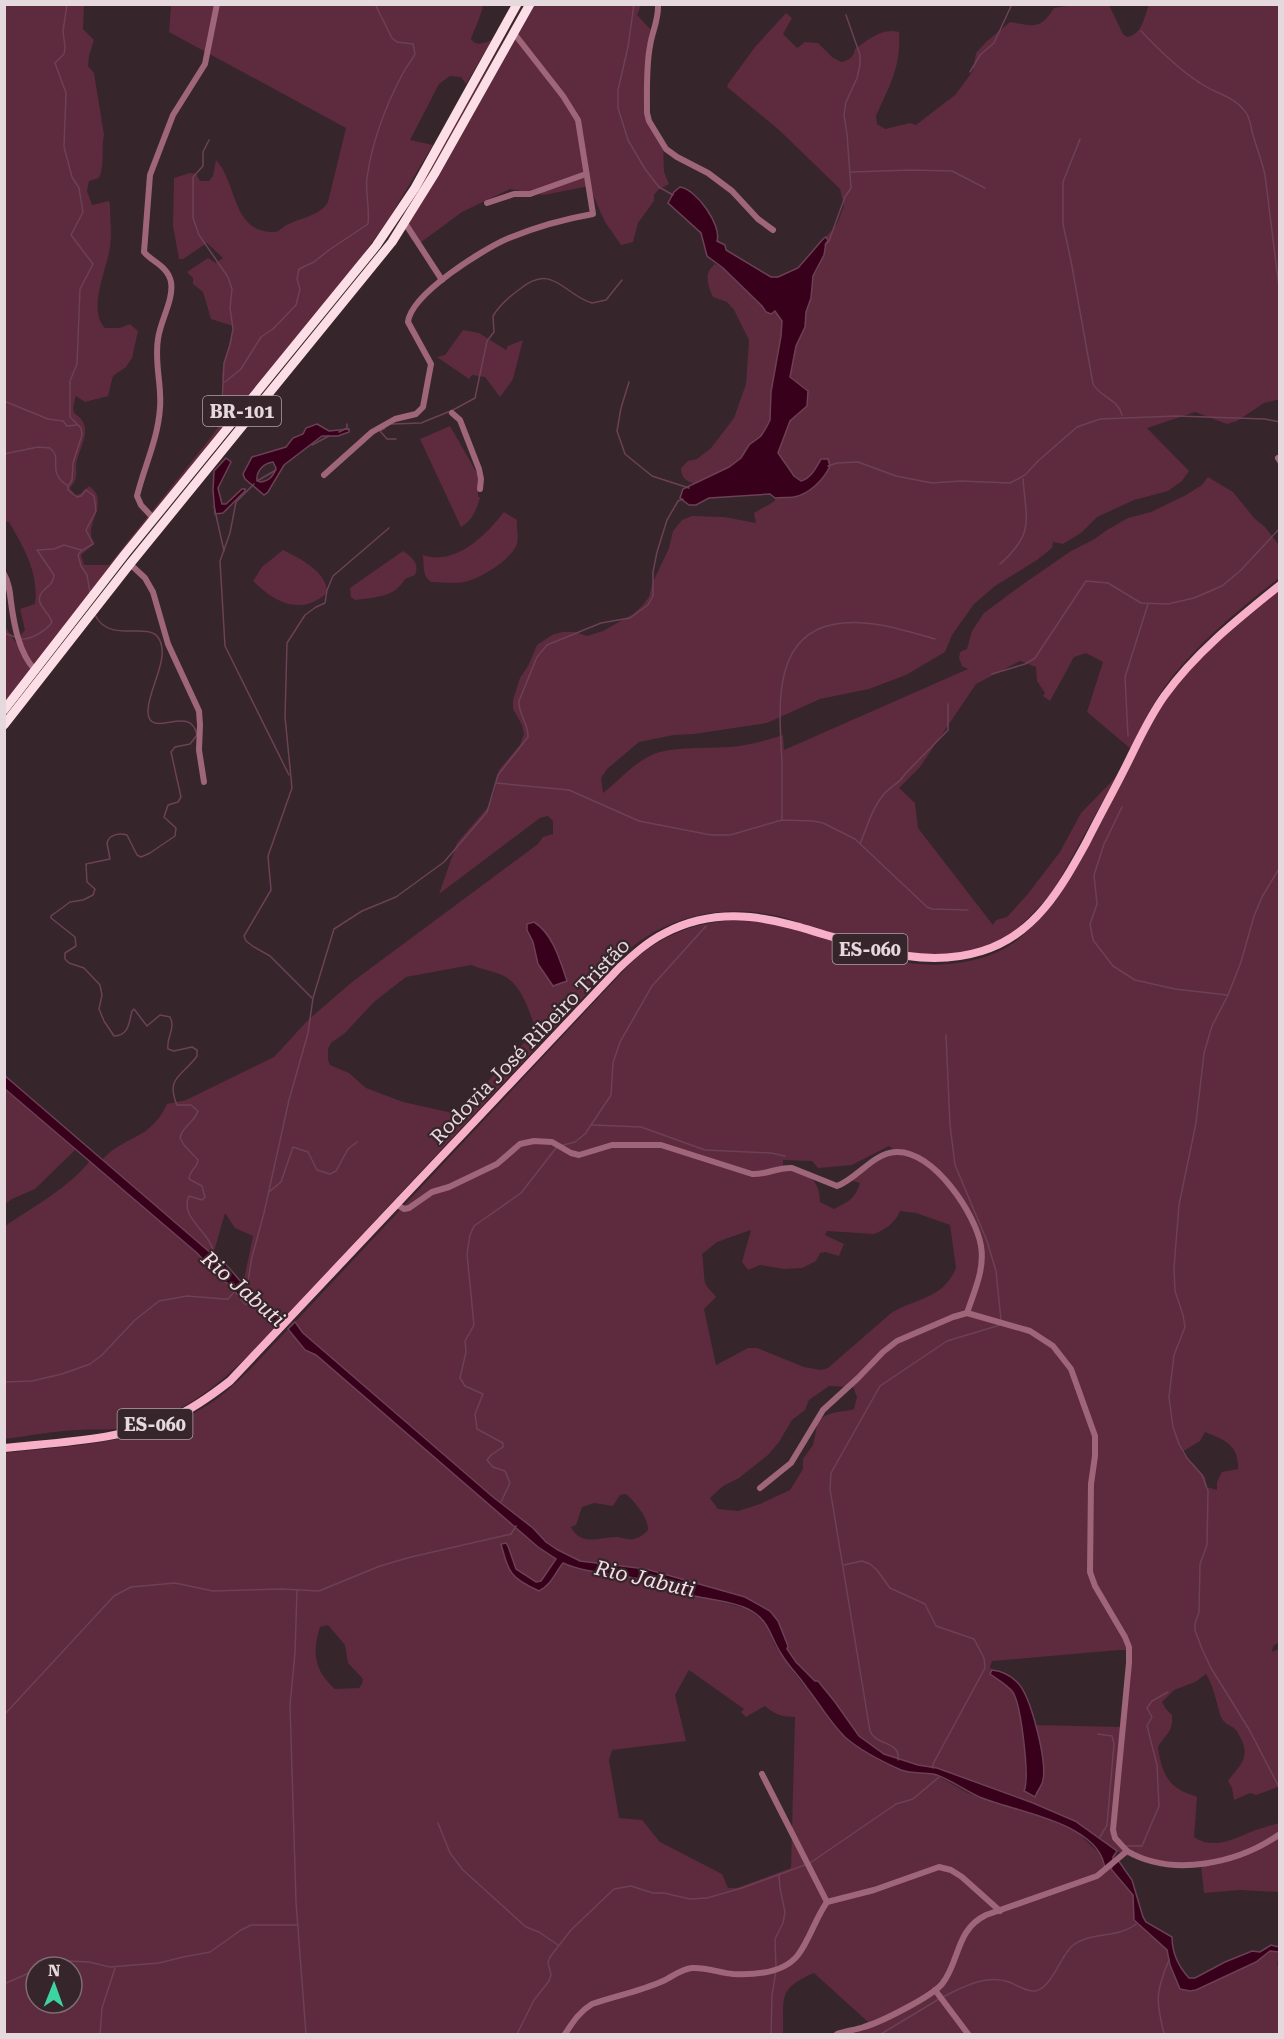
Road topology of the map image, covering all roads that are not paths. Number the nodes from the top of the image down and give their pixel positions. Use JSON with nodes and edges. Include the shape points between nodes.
{"nodes":[{"id":1,"x":217,"y":4,"type":"edge"},
{"id":2,"x":518,"y":4,"type":"edge"},
{"id":3,"x":530,"y":4,"type":"edge"},
{"id":4,"x":658,"y":4,"type":"edge"},
{"id":5,"x":513,"y":32,"type":"junction"},
{"id":6,"x":586,"y":174,"type":"junction"},
{"id":7,"x":488,"y":203,"type":"dead end"},
{"id":8,"x":405,"y":223,"type":"junction"},
{"id":9,"x":773,"y":230,"type":"dead end"},
{"id":10,"x":442,"y":280,"type":"junction"},
{"id":11,"x":452,"y":413,"type":"dead end"},
{"id":12,"x":324,"y":475,"type":"dead end"},
{"id":13,"x":480,"y":489,"type":"dead end"},
{"id":14,"x":154,"y":519,"type":"junction"},
{"id":15,"x":130,"y":564,"type":"junction"},
{"id":16,"x":4,"y":574,"type":"edge"},
{"id":17,"x":1280,"y":585,"type":"edge"},
{"id":18,"x":97,"y":598,"type":"junction"},
{"id":19,"x":35,"y":670,"type":"junction"},
{"id":20,"x":4,"y":710,"type":"edge"},
{"id":21,"x":4,"y":725,"type":"edge"},
{"id":22,"x":204,"y":782,"type":"dead end"},
{"id":23,"x":396,"y":1204,"type":"junction"},
{"id":24,"x":967,"y":1313,"type":"junction"},
{"id":25,"x":4,"y":1448,"type":"edge"},
{"id":26,"x":760,"y":1488,"type":"dead end"},
{"id":27,"x":762,"y":1774,"type":"dead end"},
{"id":28,"x":1280,"y":1834,"type":"edge"},
{"id":29,"x":1128,"y":1851,"type":"junction"},
{"id":30,"x":827,"y":1902,"type":"junction"},
{"id":31,"x":1000,"y":1911,"type":"junction"},
{"id":32,"x":935,"y":1990,"type":"junction"},
{"id":33,"x":565,"y":2034,"type":"edge"},
{"id":34,"x":837,"y":2034,"type":"edge"},
{"id":35,"x":968,"y":2034,"type":"edge"}],
"edges":[{"from":1,"to":14,"type":"street","via":[[204,64],[173,115],[148,183],[144,252],[159,262],[171,283],[157,348],[159,420],[137,496]]},
{"from":2,"to":14,"type":"highway","number":"BR-101","via":[[390,227]]},
{"from":3,"to":5,"type":"highway","number":"BR-101"},
{"from":4,"to":9,"type":"street","via":[[650,45],[649,121],[673,155],[708,173]]},
{"from":5,"to":6,"type":"street","via":[[576,115]]},
{"from":5,"to":8,"type":"highway","number":"BR-101"},
{"from":6,"to":7,"type":"street","via":[[530,194],[514,194]]},
{"from":6,"to":10,"type":"street","via":[[593,214],[508,238]]},
{"from":8,"to":10,"type":"street"},
{"from":8,"to":15,"type":"highway","number":"BR-101"},
{"from":10,"to":12,"type":"street","via":[[415,304],[408,320],[431,364],[423,407],[416,414],[395,419],[372,432]]},
{"from":11,"to":13,"type":"street","via":[[460,420],[481,479]]},
{"from":14,"to":18,"type":"highway","number":"BR-101"},
{"from":15,"to":18,"type":"highway","number":"BR-101"},
{"from":15,"to":22,"type":"street","via":[[150,588],[168,644],[199,711]]},
{"from":16,"to":19,"type":"street","via":[[23,651]]},
{"from":17,"to":23,"type":"main road","name":"Rodovia José Ribeiro Tristão","number":"ES-060","via":[[1211,643],[1166,694],[1065,882],[1041,913],[1017,934],[984,951],[929,959],[873,950],[757,917],[726,915],[688,923],[647,944],[618,968]]},
{"from":18,"to":19,"type":"highway","number":"BR-101","via":[[85,605]]},
{"from":18,"to":21,"type":"highway","number":"BR-101","via":[[92,614]]},
{"from":19,"to":20,"type":"highway","number":"BR-101"},
{"from":23,"to":24,"type":"street","via":[[407,1208],[432,1192],[497,1164],[520,1144],[534,1141],[552,1142],[579,1155],[612,1145],[661,1145],[752,1174],[792,1168],[837,1186],[879,1157],[903,1152],[925,1161],[943,1178],[979,1239],[981,1264]]},
{"from":23,"to":25,"type":"main road","name":"Rodovia José Ribeiro Tristão","number":"ES-060","via":[[230,1381],[195,1406],[135,1430]]},
{"from":24,"to":26,"type":"street","via":[[906,1336],[883,1352],[823,1410],[791,1463]]},
{"from":24,"to":29,"type":"street","via":[[1023,1328],[1053,1346],[1073,1375],[1095,1436],[1090,1572],[1129,1650],[1113,1829],[1115,1838]]},
{"from":27,"to":30,"type":"street"},
{"from":28,"to":29,"type":"street","via":[[1243,1855],[1206,1863],[1161,1862],[1139,1858]]},
{"from":29,"to":31,"type":"street","via":[[1100,1875]]},
{"from":30,"to":31,"type":"street","via":[[939,1867],[962,1877]]},
{"from":30,"to":33,"type":"street","via":[[802,1948],[786,1964],[744,1974],[684,1970],[592,2004],[575,2018]]},
{"from":31,"to":32,"type":"street","via":[[981,1917],[965,1933],[944,1981]]},
{"from":32,"to":34,"type":"street","via":[[870,2025]]},
{"from":32,"to":35,"type":"street"}]}
